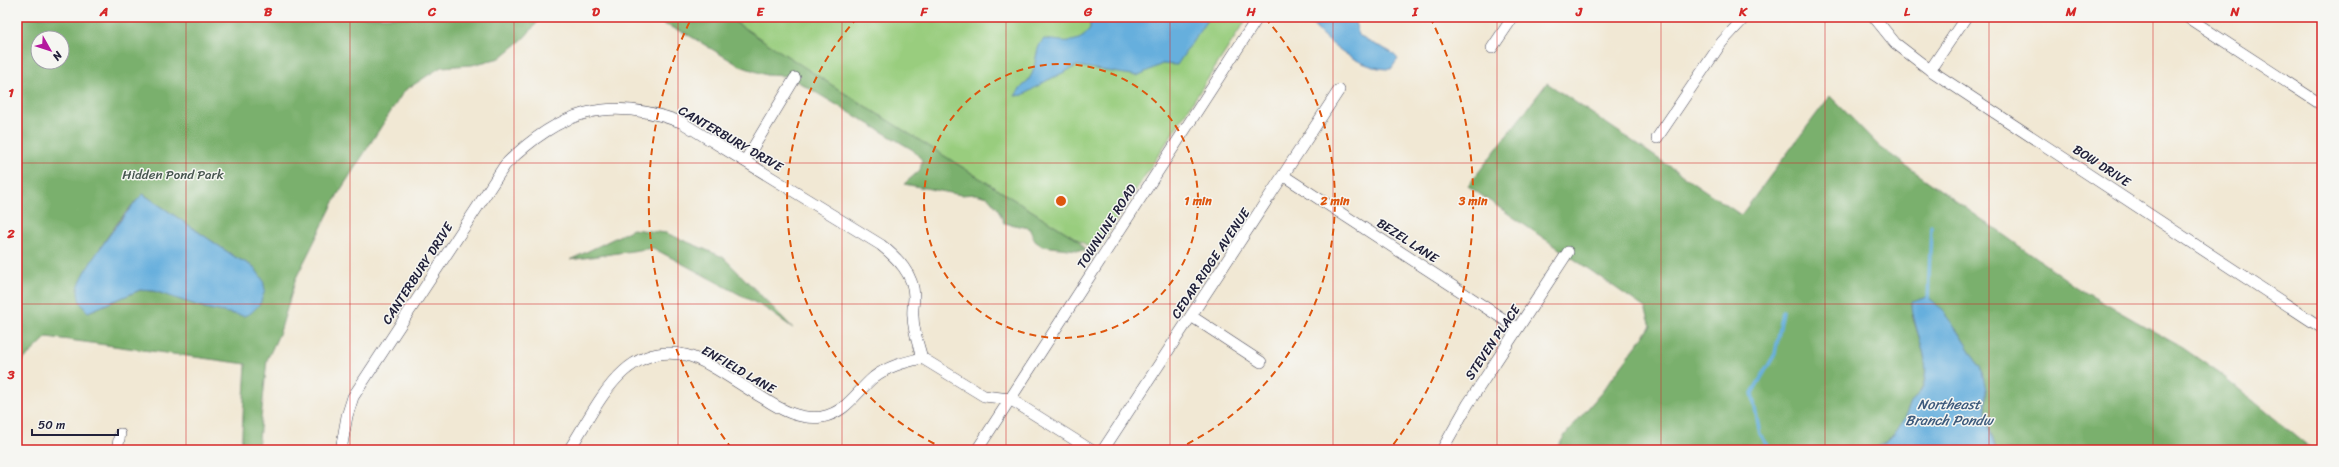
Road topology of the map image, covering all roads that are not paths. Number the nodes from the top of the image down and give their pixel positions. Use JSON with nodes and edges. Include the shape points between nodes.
{"nodes":[{"id":1,"x":1258,"y":17,"type":"edge"},
{"id":2,"x":1513,"y":17,"type":"edge"},
{"id":3,"x":1746,"y":17,"type":"edge"},
{"id":4,"x":1874,"y":17,"type":"edge"},
{"id":5,"x":1966,"y":17,"type":"edge"},
{"id":6,"x":2187,"y":17,"type":"edge"},
{"id":7,"x":1492,"y":48,"type":"dead end"},
{"id":8,"x":1930,"y":70,"type":"junction"},
{"id":9,"x":795,"y":78,"type":"dead end"},
{"id":10,"x":1338,"y":90,"type":"dead end"},
{"id":11,"x":2322,"y":105,"type":"edge"},
{"id":12,"x":1657,"y":138,"type":"dead end"},
{"id":13,"x":745,"y":161,"type":"junction"},
{"id":14,"x":1284,"y":176,"type":"junction"},
{"id":15,"x":1568,"y":252,"type":"dead end"},
{"id":16,"x":1191,"y":316,"type":"junction"},
{"id":17,"x":1517,"y":328,"type":"junction"},
{"id":18,"x":2322,"y":328,"type":"edge"},
{"id":19,"x":922,"y":358,"type":"junction"},
{"id":20,"x":1262,"y":362,"type":"dead end"},
{"id":21,"x":1010,"y":399,"type":"junction"},
{"id":22,"x":120,"y":434,"type":"dead end"},
{"id":23,"x":117,"y":450,"type":"edge"},
{"id":24,"x":341,"y":450,"type":"edge"},
{"id":25,"x":569,"y":450,"type":"edge"},
{"id":26,"x":977,"y":450,"type":"edge"},
{"id":27,"x":1091,"y":450,"type":"edge"},
{"id":28,"x":1103,"y":450,"type":"edge"},
{"id":29,"x":1442,"y":450,"type":"edge"}],
"edges":[{"from":1,"to":21,"type":"street","name":"TOWNLINE ROAD"},
{"from":2,"to":7,"type":"street"},
{"from":3,"to":12,"type":"street","via":[[1722,42]]},
{"from":4,"to":8,"type":"street","name":"BOW DRIVE","via":[[1895,43]]},
{"from":5,"to":8,"type":"street"},
{"from":6,"to":11,"type":"street"},
{"from":8,"to":18,"type":"street","name":"BOW DRIVE"},
{"from":9,"to":13,"type":"street"},
{"from":10,"to":14,"type":"street","name":"CEDAR RIDGE AVENUE"},
{"from":13,"to":19,"type":"street","name":"CANTERBURY DRIVE","via":[[849,224],[898,258],[910,277],[914,296],[913,316]]},
{"from":13,"to":24,"type":"street","name":"CANTERBURY DRIVE","via":[[681,122],[655,113],[631,109],[586,112],[544,130],[505,165],[354,397],[347,416]]},
{"from":14,"to":16,"type":"street","name":"CEDAR RIDGE AVENUE"},
{"from":14,"to":17,"type":"street","name":"BEZEL LANE"},
{"from":15,"to":17,"type":"street","name":"STEVEN PLACE"},
{"from":16,"to":20,"type":"street"},
{"from":16,"to":28,"type":"street","name":"CEDAR RIDGE AVENUE"},
{"from":17,"to":29,"type":"street","name":"STEVEN PLACE"},
{"from":19,"to":21,"type":"street","via":[[984,396]]},
{"from":19,"to":25,"type":"street","name":"ENFIELD LANE","via":[[893,366],[874,377],[842,410],[822,417],[803,417],[784,411],[687,355],[655,353],[638,359],[622,371]]},
{"from":21,"to":26,"type":"street","name":"TOWNLINE ROAD"},
{"from":21,"to":27,"type":"street"},
{"from":22,"to":23,"type":"street"}]}
